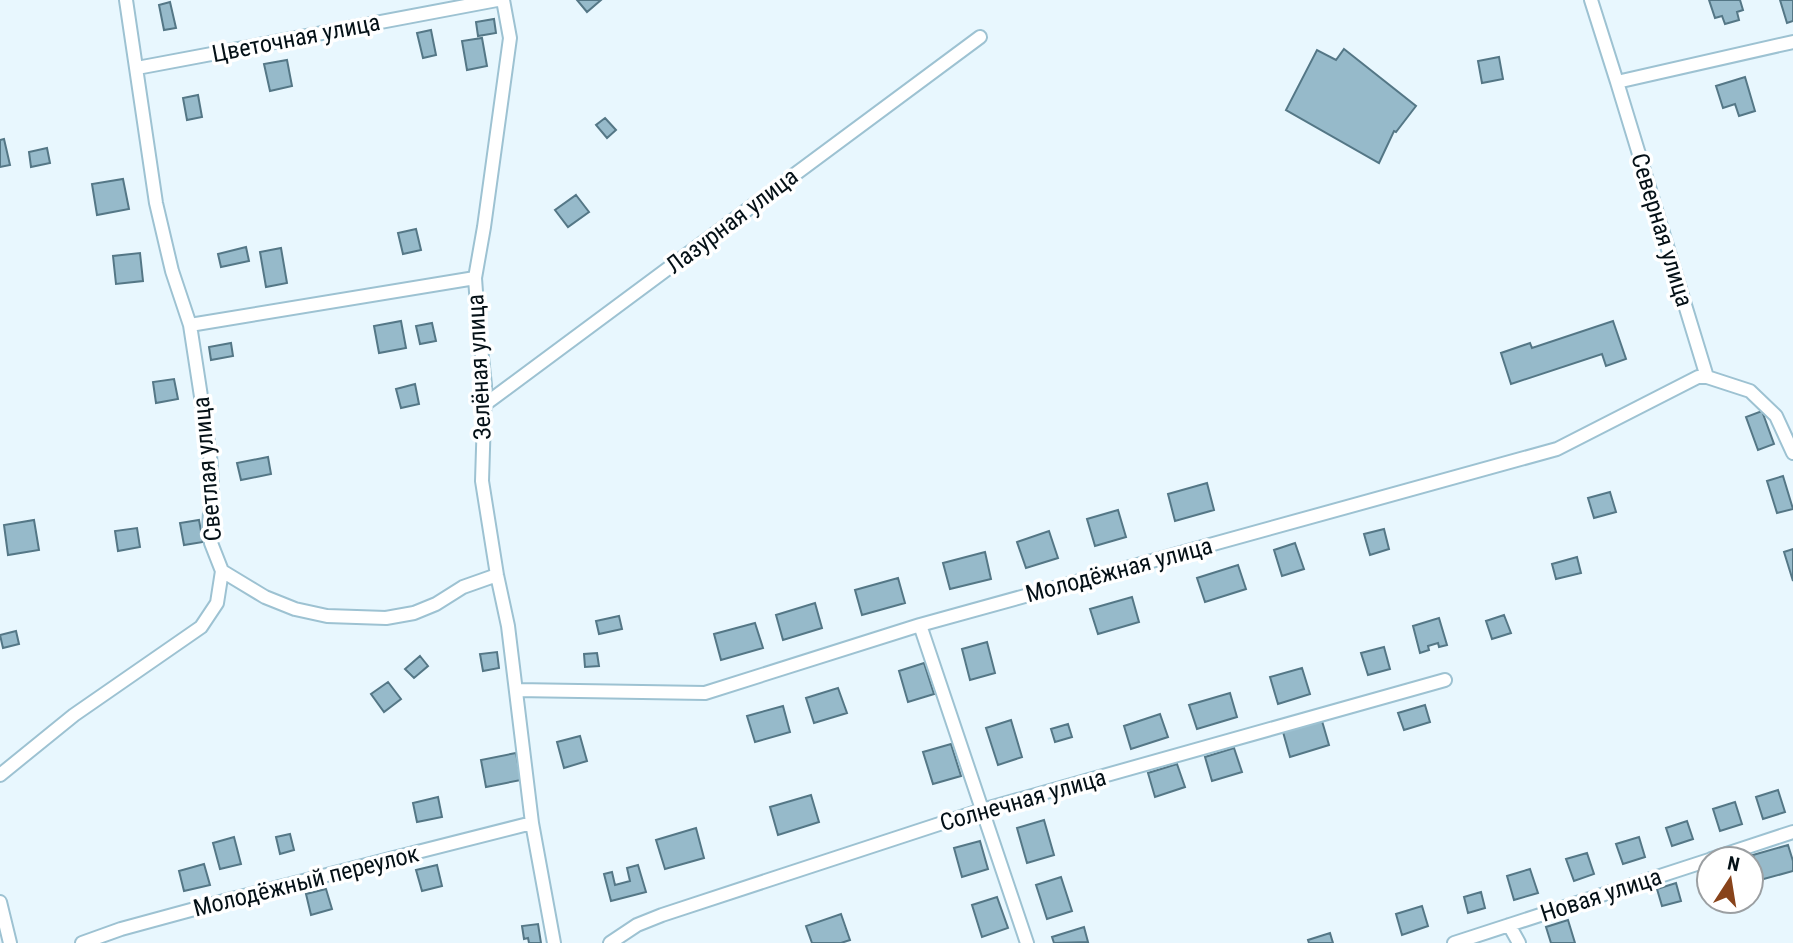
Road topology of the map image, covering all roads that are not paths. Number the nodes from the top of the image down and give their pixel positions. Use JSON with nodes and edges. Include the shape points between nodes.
{"nodes":[{"id":1,"x":126,"y":0,"type":"edge"},
{"id":2,"x":497,"y":0,"type":"edge"},
{"id":3,"x":503,"y":0,"type":"edge"},
{"id":4,"x":1591,"y":0,"type":"edge"},
{"id":5,"x":980,"y":37,"type":"dead end"},
{"id":6,"x":1793,"y":42,"type":"edge"},
{"id":7,"x":137,"y":68,"type":"junction"},
{"id":8,"x":1617,"y":82,"type":"junction"},
{"id":9,"x":475,"y":278,"type":"junction"},
{"id":10,"x":190,"y":325,"type":"junction"},
{"id":11,"x":1707,"y":377,"type":"junction"},
{"id":12,"x":484,"y":405,"type":"junction"},
{"id":13,"x":1793,"y":453,"type":"edge"},
{"id":14,"x":222,"y":571,"type":"junction"},
{"id":15,"x":497,"y":575,"type":"junction"},
{"id":16,"x":920,"y":625,"type":"junction"},
{"id":17,"x":1445,"y":680,"type":"dead end"},
{"id":18,"x":516,"y":690,"type":"junction"},
{"id":19,"x":0,"y":775,"type":"edge"},
{"id":20,"x":982,"y":810,"type":"junction"},
{"id":21,"x":532,"y":824,"type":"junction"},
{"id":22,"x":1793,"y":832,"type":"edge"},
{"id":23,"x":1753,"y":845,"type":"edge"},
{"id":24,"x":1695,"y":864,"type":"edge"},
{"id":25,"x":0,"y":902,"type":"edge"},
{"id":26,"x":1509,"y":925,"type":"junction"},
{"id":27,"x":10,"y":943,"type":"edge"},
{"id":28,"x":82,"y":943,"type":"edge"},
{"id":29,"x":554,"y":943,"type":"edge"},
{"id":30,"x":610,"y":943,"type":"edge"},
{"id":31,"x":1027,"y":943,"type":"edge"},
{"id":32,"x":1454,"y":943,"type":"edge"},
{"id":33,"x":1519,"y":943,"type":"edge"}],
"edges":[{"from":1,"to":7,"type":"street","name":"Светлая улица"},
{"from":2,"to":7,"type":"street","name":"Цветочная улица"},
{"from":3,"to":9,"type":"street","via":[[510,38]]},
{"from":4,"to":8,"type":"street","name":"Северная улица"},
{"from":5,"to":12,"type":"street","name":"Лазурная улица"},
{"from":6,"to":8,"type":"street"},
{"from":7,"to":10,"type":"street","name":"Светлая улица","via":[[156,204]]},
{"from":8,"to":11,"type":"street","name":"Северная улица"},
{"from":9,"to":10,"type":"street","name":"Зелёная улица"},
{"from":9,"to":12,"type":"street","name":"Зелёная улица"},
{"from":10,"to":14,"type":"street","name":"Светлая улица","via":[[210,455],[211,543]]},
{"from":11,"to":13,"type":"street","via":[[1750,391],[1776,416]]},
{"from":11,"to":16,"type":"street","name":"Молодёжная улица","via":[[1689,381],[1557,449]]},
{"from":12,"to":15,"type":"street","name":"Зелёная улица","via":[[482,481]]},
{"from":14,"to":15,"type":"street","name":"Светлая улица","via":[[295,609],[327,616],[386,618],[414,613]]},
{"from":14,"to":19,"type":"street","via":[[216,603],[201,627],[74,715]]},
{"from":15,"to":18,"type":"street"},
{"from":16,"to":18,"type":"street","name":"Молодёжная улица","via":[[705,692]]},
{"from":16,"to":20,"type":"street"},
{"from":17,"to":20,"type":"street","name":"Солнечная улица"},
{"from":18,"to":21,"type":"street"},
{"from":20,"to":30,"type":"street","name":"Солнечная улица","via":[[662,915]]},
{"from":20,"to":31,"type":"street"},
{"from":21,"to":28,"type":"street","name":"Молодёжный переулок","via":[[224,901]]},
{"from":21,"to":29,"type":"street"},
{"from":22,"to":23,"type":"street","name":"Новая улица"},
{"from":24,"to":26,"type":"street","name":"Новая улица"},
{"from":25,"to":27,"type":"street"},
{"from":26,"to":32,"type":"street","name":"Новая улица"},
{"from":26,"to":33,"type":"street"}]}
